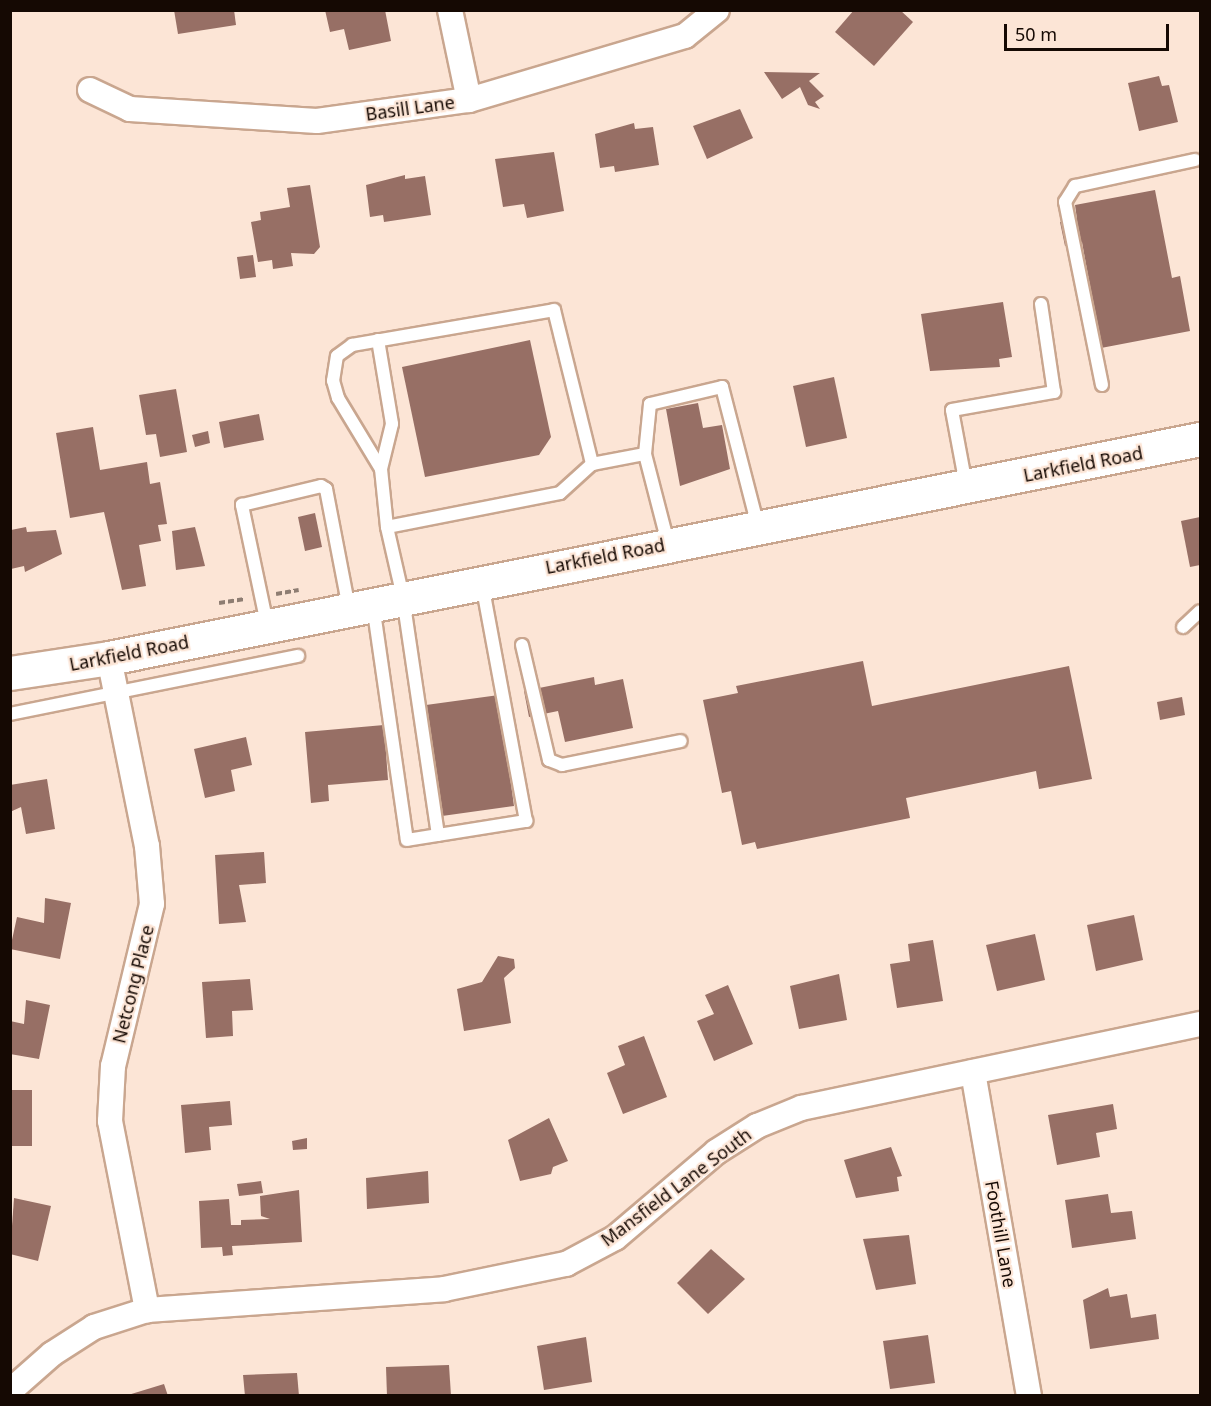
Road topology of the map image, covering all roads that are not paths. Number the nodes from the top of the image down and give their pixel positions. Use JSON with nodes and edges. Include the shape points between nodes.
{"nodes":[{"id":1,"x":450,"y":10,"type":"edge"},
{"id":2,"x":717,"y":10,"type":"edge"},
{"id":3,"x":90,"y":90,"type":"dead end"},
{"id":4,"x":469,"y":100,"type":"junction"},
{"id":5,"x":1195,"y":160,"type":"dead end"},
{"id":6,"x":1041,"y":304,"type":"dead end"},
{"id":7,"x":378,"y":340,"type":"junction"},
{"id":8,"x":1102,"y":385,"type":"dead end"},
{"id":9,"x":1200,"y":439,"type":"edge"},
{"id":10,"x":645,"y":454,"type":"junction"},
{"id":11,"x":592,"y":464,"type":"junction"},
{"id":12,"x":381,"y":469,"type":"junction"},
{"id":13,"x":967,"y":487,"type":"junction"},
{"id":14,"x":387,"y":527,"type":"junction"},
{"id":15,"x":759,"y":527,"type":"junction"},
{"id":16,"x":668,"y":544,"type":"junction"},
{"id":17,"x":482,"y":581,"type":"junction"},
{"id":18,"x":375,"y":603,"type":"junction"},
{"id":19,"x":1200,"y":610,"type":"edge"},
{"id":20,"x":264,"y":611,"type":"junction"},
{"id":21,"x":1183,"y":627,"type":"dead end"},
{"id":22,"x":522,"y":645,"type":"dead end"},
{"id":23,"x":298,"y":656,"type":"dead end"},
{"id":24,"x":109,"y":658,"type":"junction"},
{"id":25,"x":10,"y":674,"type":"edge"},
{"id":26,"x":116,"y":693,"type":"junction"},
{"id":27,"x":10,"y":714,"type":"edge"},
{"id":28,"x":681,"y":741,"type":"dead end"},
{"id":29,"x":438,"y":836,"type":"junction"},
{"id":30,"x":1200,"y":1024,"type":"edge"},
{"id":31,"x":973,"y":1072,"type":"junction"},
{"id":32,"x":147,"y":1310,"type":"junction"},
{"id":33,"x":13,"y":1383,"type":"edge"},
{"id":34,"x":1029,"y":1395,"type":"edge"}],
"edges":[{"from":1,"to":4,"type":"street"},
{"from":2,"to":4,"type":"street","name":"Basill Lane","via":[[685,36]]},
{"from":3,"to":4,"type":"street","name":"Basill Lane","via":[[130,109],[316,121]]},
{"from":5,"to":8,"type":"lane","via":[[1075,186],[1065,202]]},
{"from":6,"to":13,"type":"lane","via":[[1054,392],[952,411]]},
{"from":7,"to":11,"type":"lane","via":[[554,310]]},
{"from":7,"to":12,"type":"lane","via":[[392,424]]},
{"from":7,"to":12,"type":"lane","via":[[351,345],[337,356],[333,381]]},
{"from":9,"to":13,"type":"main road","name":"Larkfield Road"},
{"from":10,"to":11,"type":"lane"},
{"from":10,"to":15,"type":"lane","via":[[650,404],[722,387]]},
{"from":10,"to":16,"type":"lane"},
{"from":11,"to":14,"type":"lane","via":[[560,494]]},
{"from":12,"to":14,"type":"lane"},
{"from":13,"to":15,"type":"main road","name":"Larkfield Road"},
{"from":14,"to":18,"type":"lane"},
{"from":15,"to":16,"type":"main road","name":"Larkfield Road"},
{"from":16,"to":17,"type":"main road","name":"Larkfield Road"},
{"from":17,"to":18,"type":"main road","name":"Larkfield Road"},
{"from":17,"to":29,"type":"lane","via":[[526,821]]},
{"from":18,"to":20,"type":"main road","name":"Larkfield Road"},
{"from":18,"to":20,"type":"lane","via":[[326,489],[321,486],[242,506]]},
{"from":18,"to":29,"type":"lane"},
{"from":18,"to":29,"type":"lane","via":[[407,840]]},
{"from":19,"to":21,"type":"lane"},
{"from":20,"to":24,"type":"main road","name":"Larkfield Road"},
{"from":22,"to":28,"type":"lane","via":[[549,760],[562,765]]},
{"from":23,"to":26,"type":"lane"},
{"from":24,"to":25,"type":"main road","name":"Larkfield Road"},
{"from":24,"to":26,"type":"street","name":"Netcong Place"},
{"from":26,"to":27,"type":"lane"},
{"from":26,"to":32,"type":"street","name":"Netcong Place","via":[[147,846],[152,904],[113,1066],[110,1121]]},
{"from":30,"to":31,"type":"street","name":"Mansfield Lane South"},
{"from":31,"to":32,"type":"street","name":"Mansfield Lane South","via":[[813,1106],[757,1126],[716,1152],[615,1238],[566,1264],[444,1289]]},
{"from":31,"to":34,"type":"street","name":"Foothill Lane"},
{"from":32,"to":33,"type":"street","name":"Mansfield Lane South","via":[[94,1328]]}]}
